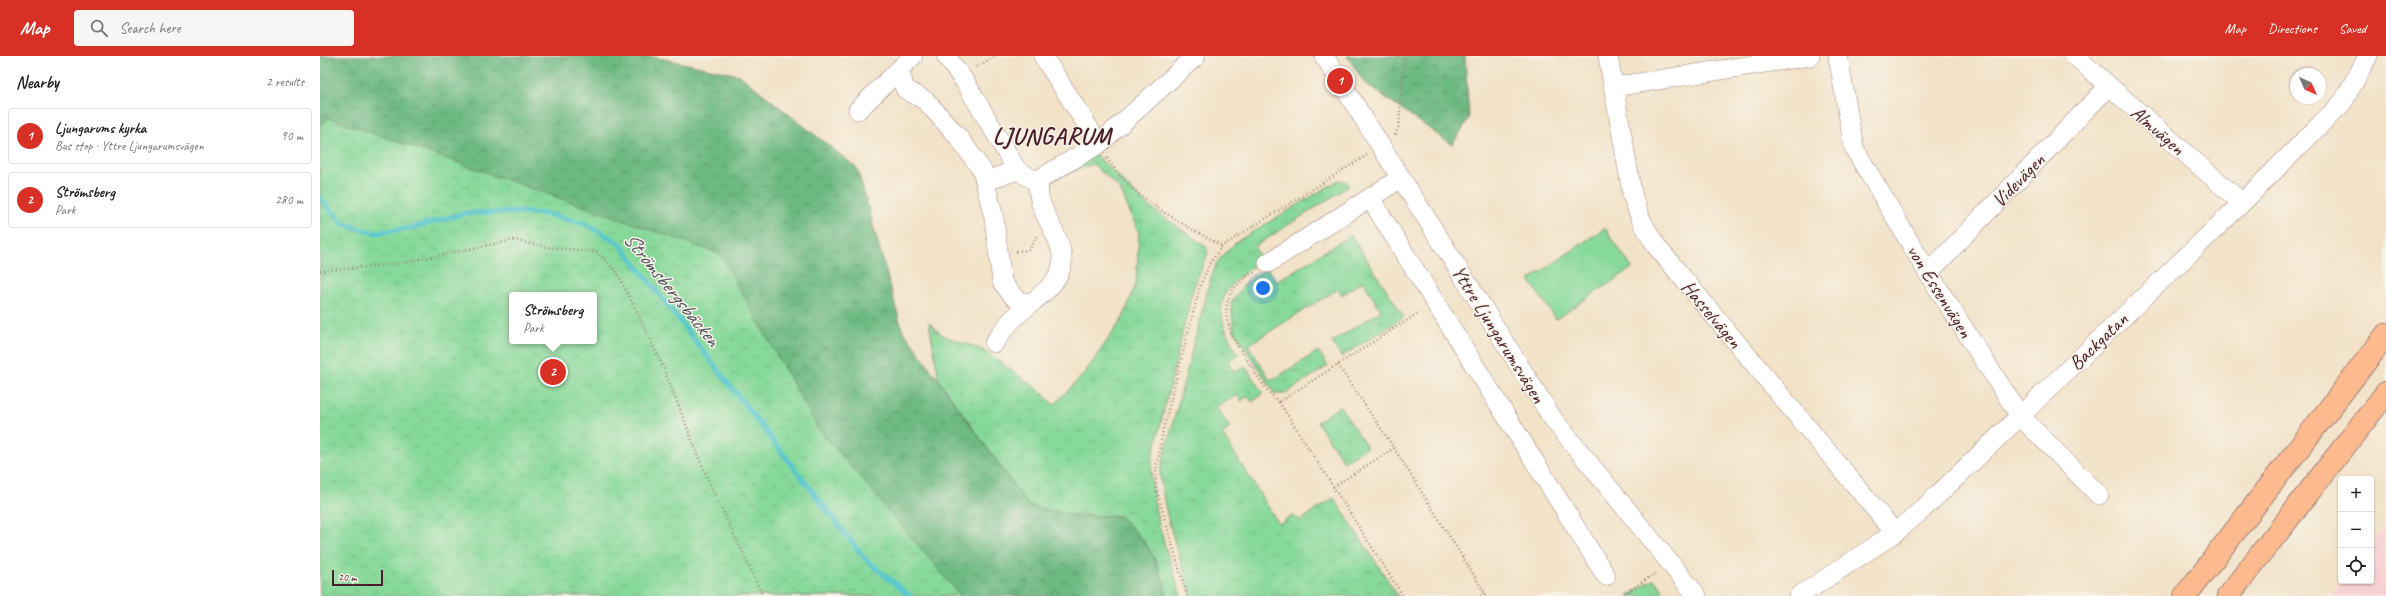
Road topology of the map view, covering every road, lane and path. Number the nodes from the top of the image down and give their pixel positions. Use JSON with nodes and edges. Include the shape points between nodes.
{"nodes":[{"id":1,"x":912,"y":56,"type":"edge"},
{"id":2,"x":946,"y":56,"type":"edge"},
{"id":3,"x":1043,"y":56,"type":"edge"},
{"id":4,"x":1196,"y":56,"type":"edge"},
{"id":5,"x":1324,"y":56,"type":"edge"},
{"id":6,"x":1404,"y":56,"type":"edge"},
{"id":7,"x":1608,"y":56,"type":"edge"},
{"id":8,"x":1810,"y":56,"type":"edge"},
{"id":9,"x":1838,"y":56,"type":"edge"},
{"id":10,"x":2075,"y":56,"type":"edge"},
{"id":11,"x":2368,"y":56,"type":"edge"},
{"id":12,"x":899,"y":70,"type":"junction"},
{"id":13,"x":1612,"y":87,"type":"junction"},
{"id":14,"x":2108,"y":87,"type":"junction"},
{"id":15,"x":858,"y":110,"type":"dead end"},
{"id":16,"x":1099,"y":144,"type":"junction"},
{"id":17,"x":1381,"y":146,"type":"junction"},
{"id":18,"x":1017,"y":170,"type":"junction"},
{"id":19,"x":1401,"y":178,"type":"junction"},
{"id":20,"x":986,"y":181,"type":"junction"},
{"id":21,"x":1038,"y":184,"type":"junction"},
{"id":22,"x":1370,"y":198,"type":"junction"},
{"id":23,"x":2242,"y":202,"type":"junction"},
{"id":24,"x":1048,"y":219,"type":"junction"},
{"id":25,"x":1222,"y":246,"type":"junction"},
{"id":26,"x":1268,"y":263,"type":"joint"},
{"id":27,"x":1000,"y":265,"type":"junction"},
{"id":28,"x":320,"y":271,"type":"edge"},
{"id":29,"x":1928,"y":273,"type":"junction"},
{"id":30,"x":1435,"y":302,"type":"junction"},
{"id":31,"x":1031,"y":303,"type":"junction"},
{"id":32,"x":2386,"y":335,"type":"edge"},
{"id":33,"x":994,"y":343,"type":"dead end"},
{"id":34,"x":1338,"y":364,"type":"junction"},
{"id":35,"x":2386,"y":393,"type":"edge"},
{"id":36,"x":1279,"y":402,"type":"junction"},
{"id":37,"x":2020,"y":416,"type":"junction"},
{"id":38,"x":1394,"y":448,"type":"junction"},
{"id":39,"x":1333,"y":487,"type":"junction"},
{"id":40,"x":2099,"y":495,"type":"dead end"},
{"id":41,"x":1895,"y":533,"type":"junction"},
{"id":42,"x":1658,"y":572,"type":"dead end"},
{"id":43,"x":1606,"y":576,"type":"dead end"},
{"id":44,"x":1485,"y":593,"type":"junction"},
{"id":45,"x":763,"y":596,"type":"edge"},
{"id":46,"x":1187,"y":596,"type":"edge"},
{"id":47,"x":1403,"y":596,"type":"edge"},
{"id":48,"x":1480,"y":596,"type":"edge"},
{"id":49,"x":1487,"y":596,"type":"edge"},
{"id":50,"x":1621,"y":596,"type":"edge"},
{"id":51,"x":1697,"y":596,"type":"edge"},
{"id":52,"x":1799,"y":596,"type":"edge"},
{"id":53,"x":2185,"y":596,"type":"edge"},
{"id":54,"x":2228,"y":596,"type":"edge"}],
"edges":[{"from":1,"to":12,"type":"street"},
{"from":2,"to":18,"type":"street","via":[[965,82]]},
{"from":3,"to":16,"type":"street"},
{"from":4,"to":16,"type":"street"},
{"from":5,"to":17,"type":"street","name":"Yttre Ljungarumsvägen"},
{"from":6,"to":17,"type":"path","via":[[1399,126],[1393,139]]},
{"from":7,"to":13,"type":"street","name":"Hasselvägen"},
{"from":8,"to":13,"type":"street"},
{"from":9,"to":29,"type":"street","name":"von Essenvägen","via":[[1854,148]]},
{"from":10,"to":14,"type":"street","name":"Almvägen"},
{"from":11,"to":23,"type":"street","name":"Backgatan","via":[[2343,102]]},
{"from":12,"to":15,"type":"street"},
{"from":12,"to":20,"type":"street","via":[[905,89],[926,101],[974,158]]},
{"from":13,"to":41,"type":"street","name":"Hasselvägen","via":[[1633,198],[1642,222],[1657,247]]},
{"from":14,"to":23,"type":"street","name":"Almvägen"},
{"from":14,"to":29,"type":"street","name":"Videvägen"},
{"from":16,"to":21,"type":"street","via":[[1041,178]]},
{"from":16,"to":25,"type":"path","via":[[1112,166],[1139,193],[1162,211]]},
{"from":17,"to":19,"type":"street","name":"Yttre Ljungarumsvägen"},
{"from":17,"to":25,"type":"path"},
{"from":18,"to":20,"type":"street"},
{"from":18,"to":21,"type":"street"},
{"from":19,"to":22,"type":"street"},
{"from":19,"to":51,"type":"street","name":"Yttre Ljungarumsvägen","via":[[1553,418]]},
{"from":20,"to":27,"type":"street"},
{"from":21,"to":24,"type":"street","via":[[1039,196]]},
{"from":22,"to":26,"type":"street"},
{"from":22,"to":30,"type":"street"},
{"from":23,"to":37,"type":"street","name":"Backgatan"},
{"from":24,"to":27,"type":"path","via":[[1029,250],[1013,252],[1014,264]]},
{"from":24,"to":31,"type":"street","via":[[1061,252],[1062,267],[1057,276]]},
{"from":25,"to":46,"type":"path","via":[[1209,265],[1200,286],[1163,430],[1156,469],[1156,488]]},
{"from":26,"to":36,"type":"path","via":[[1236,286],[1226,302],[1226,319],[1240,349],[1268,392]]},
{"from":27,"to":31,"type":"street","via":[[1002,282],[1007,290],[1021,302]]},
{"from":28,"to":45,"type":"path","via":[[398,264],[513,240],[546,247],[597,252],[616,271],[640,318],[664,369],[707,478]]},
{"from":29,"to":37,"type":"street","name":"von Essenvägen"},
{"from":30,"to":34,"type":"path"},
{"from":30,"to":43,"type":"street"},
{"from":31,"to":33,"type":"street","via":[[1015,317]]},
{"from":32,"to":53,"type":"highway"},
{"from":34,"to":36,"type":"path"},
{"from":34,"to":38,"type":"path"},
{"from":35,"to":54,"type":"highway"},
{"from":36,"to":39,"type":"path"},
{"from":37,"to":40,"type":"street","name":"von Essenvägen"},
{"from":37,"to":41,"type":"street","name":"Backgatan","via":[[1923,510]]},
{"from":38,"to":39,"type":"path"},
{"from":38,"to":44,"type":"path"},
{"from":39,"to":47,"type":"path"},
{"from":41,"to":52,"type":"street","name":"Backgatan"},
{"from":42,"to":50,"type":"path"},
{"from":44,"to":48,"type":"path"},
{"from":44,"to":49,"type":"path"}]}
